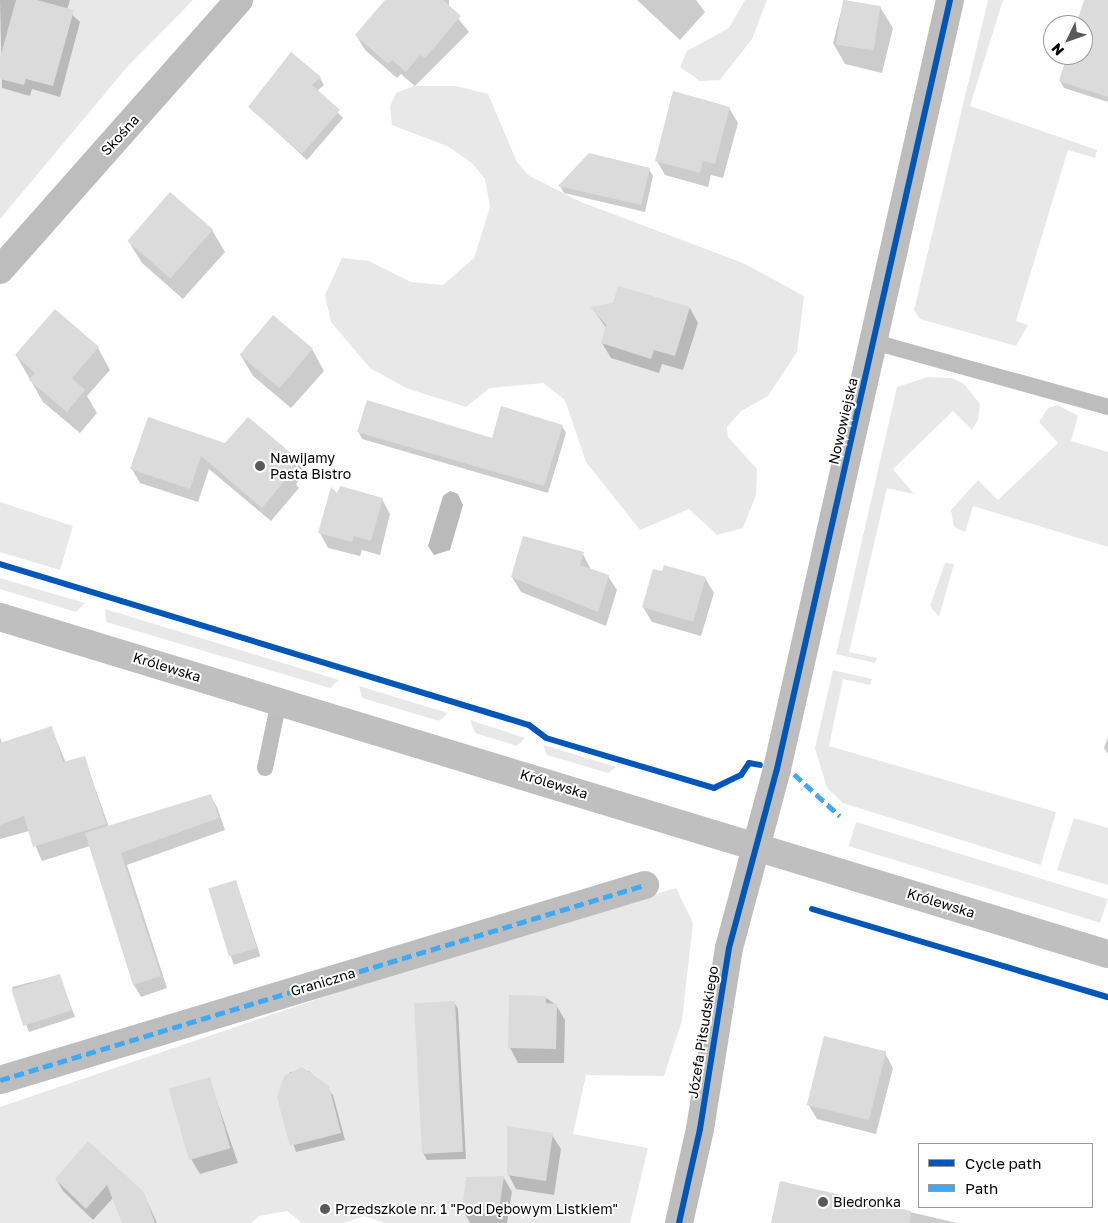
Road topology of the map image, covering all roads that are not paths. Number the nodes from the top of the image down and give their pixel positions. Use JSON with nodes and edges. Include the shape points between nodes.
{"nodes":[{"id":1,"x":239,"y":0,"type":"edge"},
{"id":2,"x":950,"y":0,"type":"edge"},
{"id":3,"x":0,"y":270,"type":"edge"},
{"id":4,"x":874,"y":342,"type":"junction"},
{"id":5,"x":1108,"y":407,"type":"edge"},
{"id":6,"x":0,"y":617,"type":"edge"},
{"id":7,"x":279,"y":701,"type":"junction"},
{"id":8,"x":264,"y":768,"type":"dead end"},
{"id":9,"x":754,"y":846,"type":"junction"},
{"id":10,"x":645,"y":885,"type":"dead end"},
{"id":11,"x":1108,"y":954,"type":"edge"},
{"id":12,"x":0,"y":1080,"type":"edge"},
{"id":13,"x":679,"y":1223,"type":"edge"}],
"edges":[{"from":1,"to":3,"type":"street","name":"Skośna"},
{"from":2,"to":4,"type":"street","name":"Nowowiejska"},
{"from":4,"to":5,"type":"lane"},
{"from":4,"to":9,"type":"street","name":"Nowowiejska","via":[[777,769]]},
{"from":6,"to":7,"type":"main road","name":"Królewska"},
{"from":7,"to":8,"type":"lane"},
{"from":7,"to":9,"type":"main road","name":"Królewska"},
{"from":9,"to":11,"type":"main road","name":"Królewska"},
{"from":9,"to":13,"type":"street","name":"Józefa Piłsudskiego","via":[[729,948],[700,1129]]},
{"from":10,"to":12,"type":"street","name":"Graniczna"}]}
